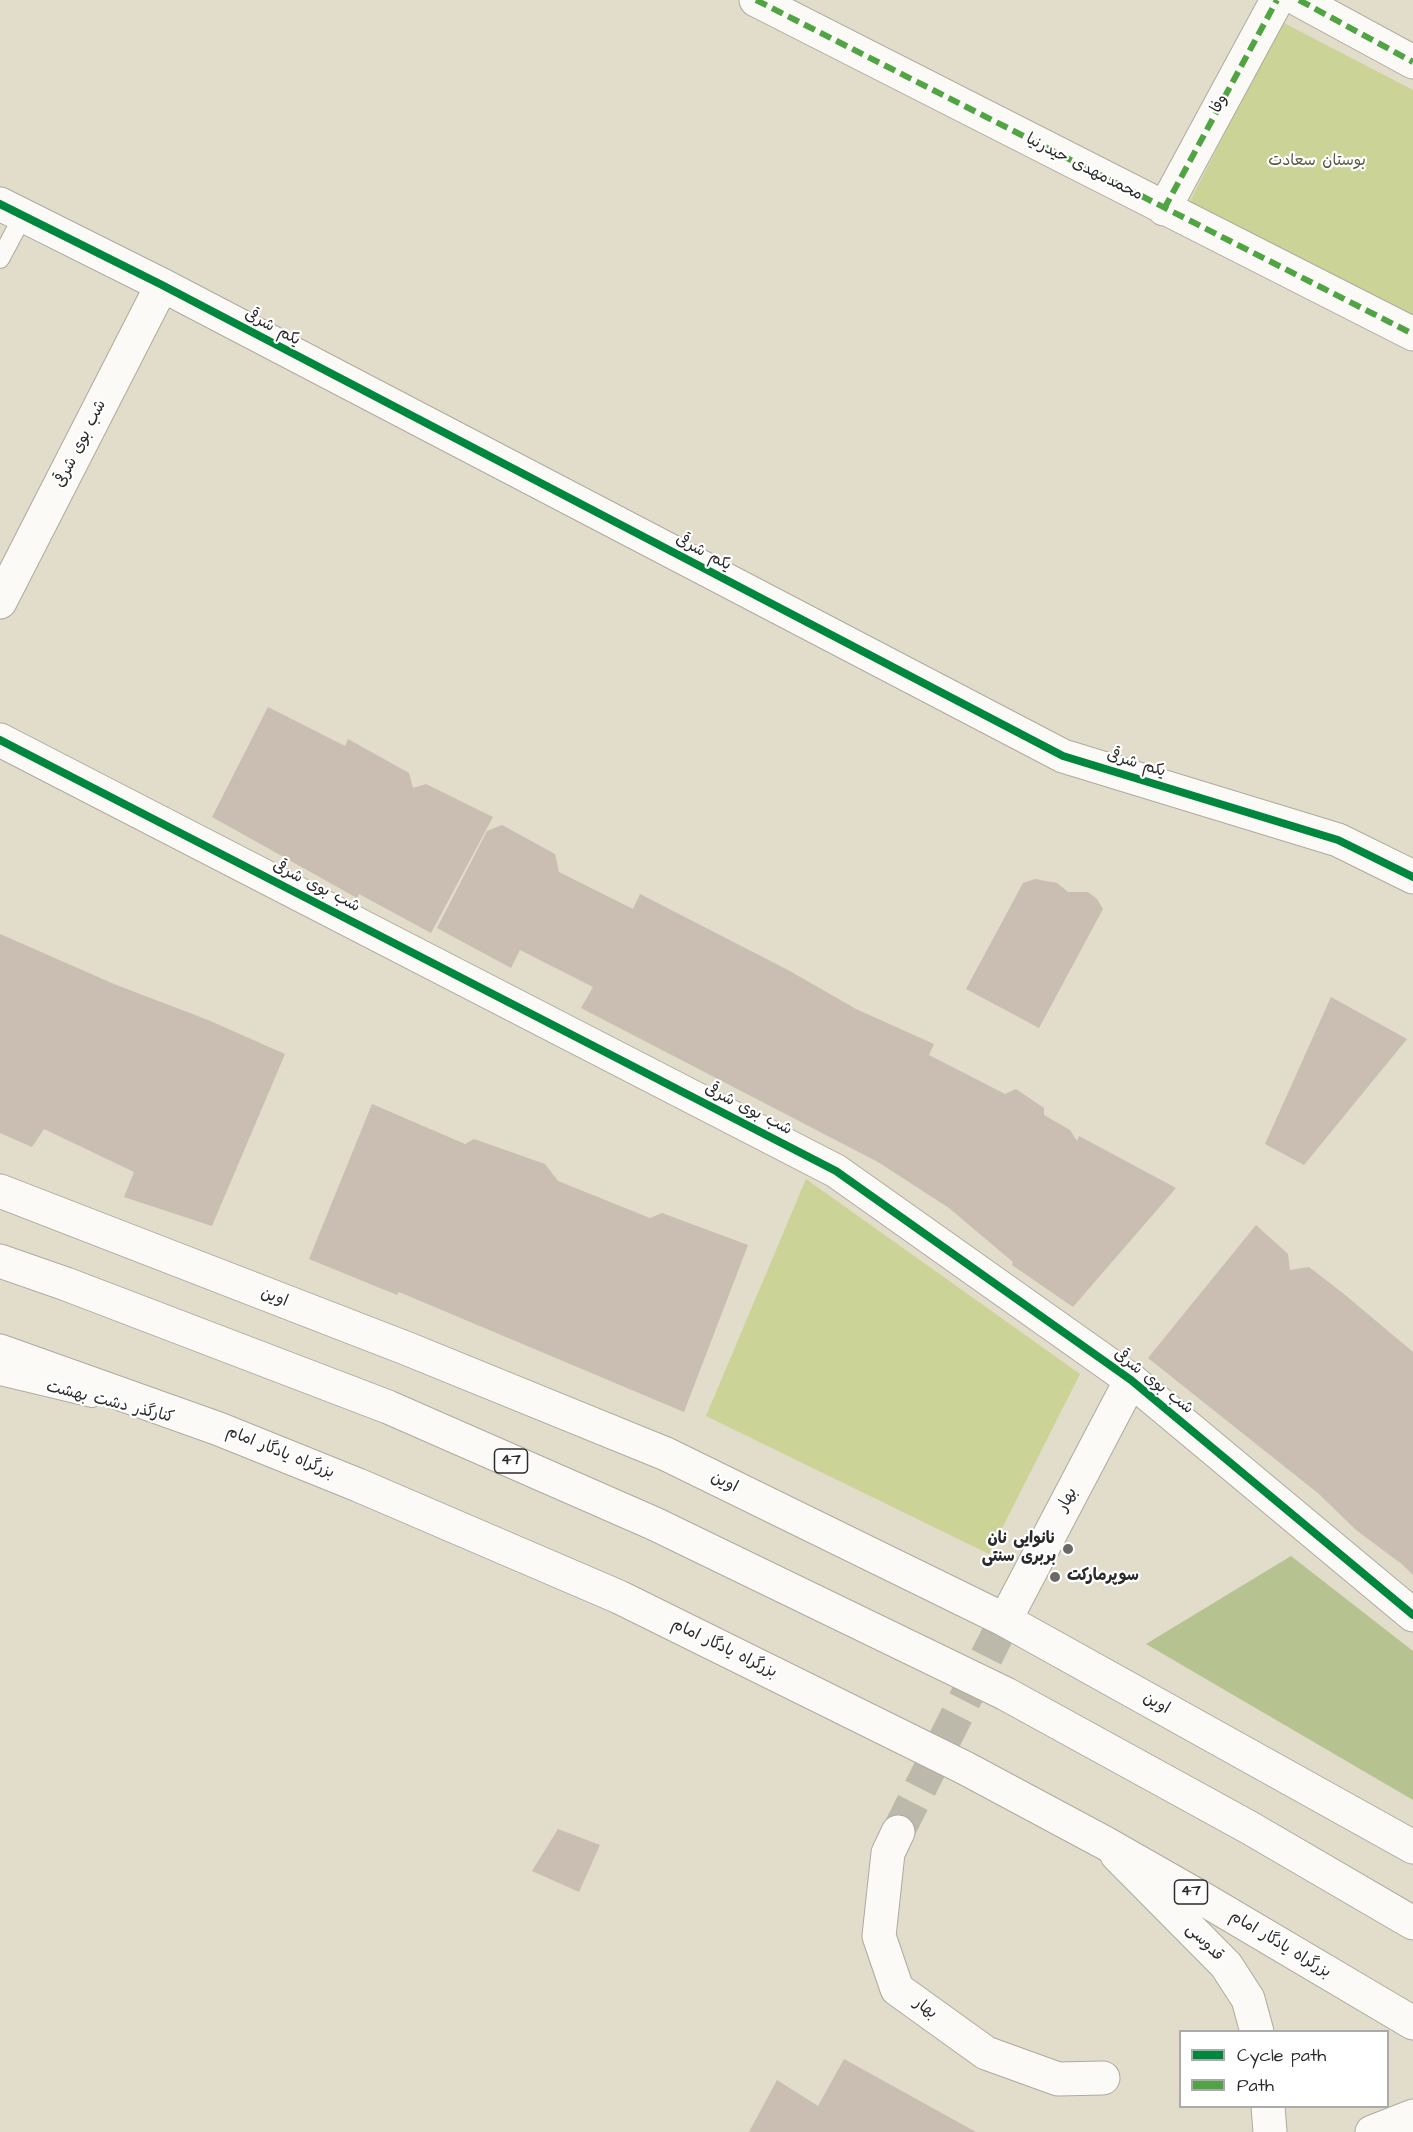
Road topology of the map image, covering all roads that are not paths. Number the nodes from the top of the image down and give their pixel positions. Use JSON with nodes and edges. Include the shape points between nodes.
{"nodes":[{"id":1,"x":756,"y":0,"type":"edge"},
{"id":2,"x":1276,"y":0,"type":"edge"},
{"id":3,"x":1299,"y":0,"type":"edge"},
{"id":4,"x":1413,"y":62,"type":"edge"},
{"id":5,"x":1164,"y":209,"type":"junction"},
{"id":6,"x":12,"y":210,"type":"edge"},
{"id":7,"x":0,"y":259,"type":"edge"},
{"id":8,"x":162,"y":285,"type":"junction"},
{"id":9,"x":1413,"y":334,"type":"edge"},
{"id":10,"x":0,"y":603,"type":"edge"},
{"id":11,"x":0,"y":740,"type":"edge"},
{"id":12,"x":1413,"y":877,"type":"edge"},
{"id":13,"x":0,"y":1191,"type":"edge"},
{"id":14,"x":0,"y":1261,"type":"edge"},
{"id":15,"x":0,"y":1351,"type":"edge"},
{"id":16,"x":0,"y":1376,"type":"edge"},
{"id":17,"x":1131,"y":1380,"type":"junction"},
{"id":18,"x":219,"y":1429,"type":"junction"},
{"id":19,"x":1413,"y":1615,"type":"edge"},
{"id":20,"x":1005,"y":1620,"type":"junction"},
{"id":21,"x":898,"y":1832,"type":"tunnel mouth"},
{"id":22,"x":1105,"y":1843,"type":"junction"},
{"id":23,"x":1413,"y":1847,"type":"edge"},
{"id":24,"x":1413,"y":1923,"type":"edge"},
{"id":25,"x":1413,"y":2023,"type":"edge"},
{"id":26,"x":1257,"y":2030,"type":"edge"},
{"id":27,"x":1103,"y":2078,"type":"dead end"},
{"id":28,"x":1268,"y":2108,"type":"edge"},
{"id":29,"x":1413,"y":2116,"type":"edge"},
{"id":30,"x":1270,"y":2132,"type":"edge"},
{"id":31,"x":1372,"y":2132,"type":"edge"}],
"edges":[{"from":1,"to":5,"type":"main road","name":"محمدمهدی حیدرنیا"},
{"from":2,"to":5,"type":"main road","name":"وفا"},
{"from":3,"to":4,"type":"main road"},
{"from":5,"to":9,"type":"main road","name":"محمدمهدی حیدرنیا"},
{"from":6,"to":7,"type":"lane"},
{"from":6,"to":8,"type":"main road","name":"یکم شرقی"},
{"from":8,"to":10,"type":"main road","name":"شب بوی شرقی"},
{"from":8,"to":12,"type":"main road","name":"یکم شرقی","via":[[1063,756],[1338,840]]},
{"from":11,"to":17,"type":"main road","name":"شب بوی شرقی","via":[[836,1171]]},
{"from":13,"to":20,"type":"main road","name":"اوین","via":[[666,1454]]},
{"from":14,"to":24,"type":"main road","number":"47","via":[[388,1407],[655,1524],[1006,1694]]},
{"from":15,"to":18,"type":"main road","name":"بزرگراه یادگار امام","number":"47"},
{"from":16,"to":18,"type":"lane","name":"کنارگذر دشت بهشت"},
{"from":17,"to":19,"type":"main road","name":"شب بوی شرقی"},
{"from":17,"to":20,"type":"main road","name":"بهار"},
{"from":18,"to":22,"type":"main road","name":"بزرگراه یادگار امام","number":"47","via":[[619,1597],[965,1768]]},
{"from":20,"to":23,"type":"main road","name":"اوین"},
{"from":21,"to":27,"type":"main road","name":"بهار","via":[[888,1853],[879,1936],[897,1989],[986,2052],[1058,2079]]},
{"from":22,"to":25,"type":"main road","name":"بزرگراه یادگار امام","number":"47"},
{"from":22,"to":26,"type":"main road","name":"قدوسی","via":[[1226,1965],[1248,1998]]},
{"from":28,"to":30,"type":"main road"},
{"from":29,"to":31,"type":"main road"}]}
